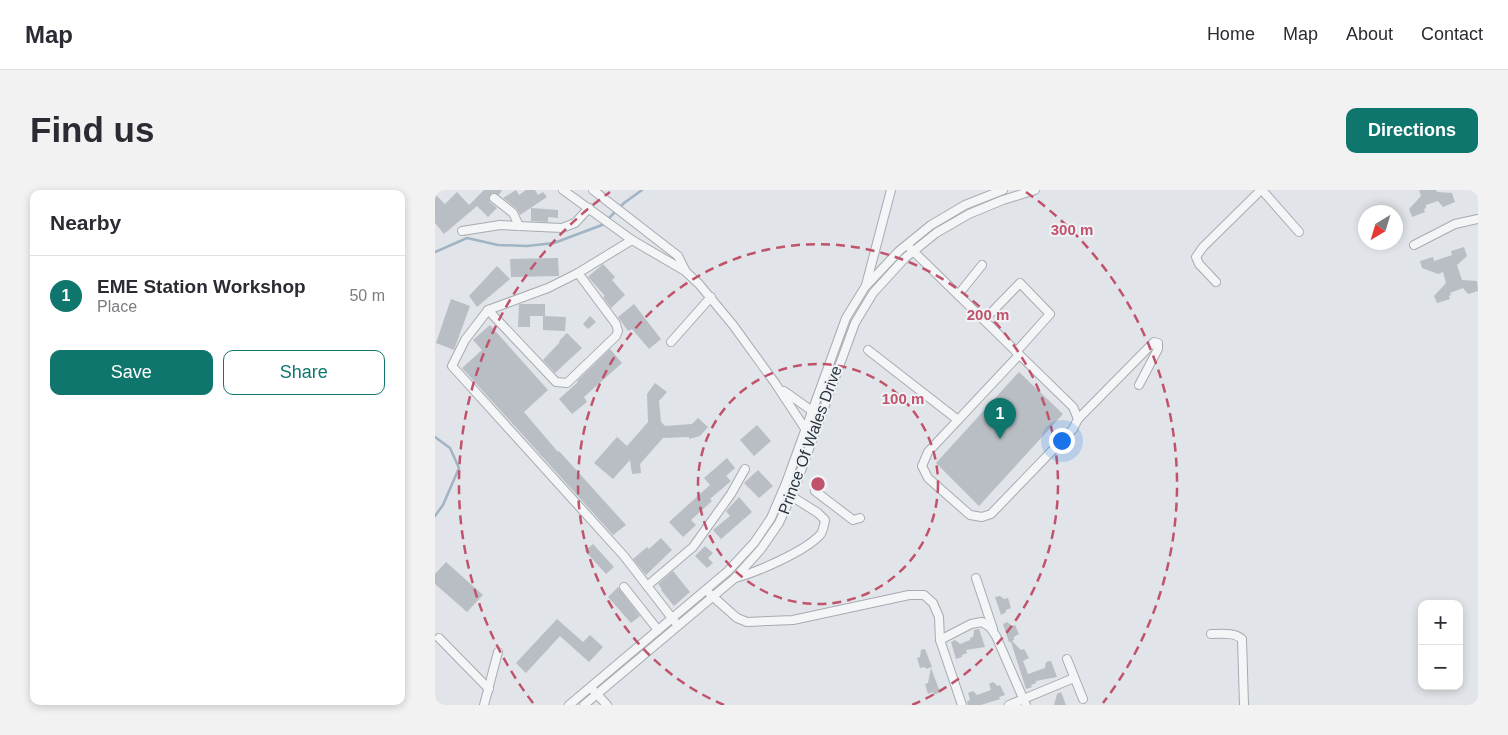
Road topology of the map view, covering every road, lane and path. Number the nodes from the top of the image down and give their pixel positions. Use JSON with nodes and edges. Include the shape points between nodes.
{"nodes":[{"id":1,"x":563,"y":190,"type":"edge"},
{"id":2,"x":593,"y":190,"type":"edge"},
{"id":3,"x":891,"y":190,"type":"edge"},
{"id":4,"x":1003,"y":190,"type":"edge"},
{"id":5,"x":1035,"y":190,"type":"edge"},
{"id":6,"x":1261,"y":190,"type":"edge"},
{"id":7,"x":604,"y":193,"type":"edge"},
{"id":8,"x":494,"y":198,"type":"dead end"},
{"id":9,"x":589,"y":208,"type":"junction"},
{"id":10,"x":1478,"y":219,"type":"edge"},
{"id":11,"x":519,"y":226,"type":"junction"},
{"id":12,"x":462,"y":231,"type":"dead end"},
{"id":13,"x":1299,"y":232,"type":"dead end"},
{"id":14,"x":633,"y":240,"type":"junction"},
{"id":15,"x":907,"y":244,"type":"junction"},
{"id":16,"x":1414,"y":245,"type":"dead end"},
{"id":17,"x":913,"y":251,"type":"junction"},
{"id":18,"x":982,"y":265,"type":"dead end"},
{"id":19,"x":685,"y":271,"type":"junction"},
{"id":20,"x":578,"y":273,"type":"junction"},
{"id":21,"x":1216,"y":282,"type":"dead end"},
{"id":22,"x":865,"y":288,"type":"junction"},
{"id":23,"x":873,"y":293,"type":"junction"},
{"id":24,"x":958,"y":295,"type":"junction"},
{"id":25,"x":711,"y":297,"type":"junction"},
{"id":26,"x":488,"y":310,"type":"junction"},
{"id":27,"x":984,"y":320,"type":"junction"},
{"id":28,"x":671,"y":342,"type":"dead end"},
{"id":29,"x":868,"y":350,"type":"dead end"},
{"id":30,"x":1018,"y":353,"type":"junction"},
{"id":31,"x":775,"y":383,"type":"junction"},
{"id":32,"x":1139,"y":385,"type":"dead end"},
{"id":33,"x":811,"y":411,"type":"junction"},
{"id":34,"x":820,"y":416,"type":"junction"},
{"id":35,"x":1077,"y":419,"type":"junction"},
{"id":36,"x":958,"y":420,"type":"junction"},
{"id":37,"x":805,"y":430,"type":"junction"},
{"id":38,"x":814,"y":433,"type":"junction"},
{"id":39,"x":745,"y":469,"type":"dead end"},
{"id":40,"x":817,"y":486,"type":"dead end"},
{"id":41,"x":791,"y":496,"type":"junction"},
{"id":42,"x":837,"y":508,"type":"junction"},
{"id":43,"x":860,"y":518,"type":"dead end"},
{"id":44,"x":825,"y":520,"type":"junction"},
{"id":45,"x":735,"y":578,"type":"junction"},
{"id":46,"x":976,"y":578,"type":"dead end"},
{"id":47,"x":647,"y":586,"type":"junction"},
{"id":48,"x":624,"y":587,"type":"dead end"},
{"id":49,"x":707,"y":589,"type":"junction"},
{"id":50,"x":713,"y":597,"type":"junction"},
{"id":51,"x":672,"y":618,"type":"junction"},
{"id":52,"x":678,"y":626,"type":"junction"},
{"id":53,"x":658,"y":630,"type":"junction"},
{"id":54,"x":995,"y":634,"type":"junction"},
{"id":55,"x":1211,"y":634,"type":"dead end"},
{"id":56,"x":439,"y":638,"type":"dead end"},
{"id":57,"x":940,"y":640,"type":"junction"},
{"id":58,"x":498,"y":652,"type":"dead end"},
{"id":59,"x":1067,"y":659,"type":"dead end"},
{"id":60,"x":1074,"y":678,"type":"junction"},
{"id":61,"x":591,"y":687,"type":"junction"},
{"id":62,"x":489,"y":689,"type":"junction"},
{"id":63,"x":597,"y":694,"type":"junction"},
{"id":64,"x":1083,"y":699,"type":"dead end"},
{"id":65,"x":1025,"y":702,"type":"edge"},
{"id":66,"x":484,"y":705,"type":"edge"},
{"id":67,"x":569,"y":705,"type":"edge"},
{"id":68,"x":584,"y":705,"type":"edge"},
{"id":69,"x":607,"y":705,"type":"edge"},
{"id":70,"x":962,"y":705,"type":"edge"},
{"id":71,"x":1009,"y":705,"type":"edge"},
{"id":72,"x":1244,"y":705,"type":"edge"}],
"edges":[{"from":1,"to":9,"type":"street"},
{"from":2,"to":7,"type":"street"},
{"from":3,"to":22,"type":"street"},
{"from":4,"to":15,"type":"street","name":"Prince Of Wales Drive","via":[[965,205],[931,224]]},
{"from":5,"to":17,"type":"street","name":"Prince Of Wales Drive","via":[[969,214],[936,232]]},
{"from":6,"to":13,"type":"street"},
{"from":6,"to":21,"type":"street","via":[[1196,257]]},
{"from":7,"to":19,"type":"street","via":[[619,210],[678,256]]},
{"from":8,"to":11,"type":"street","via":[[513,213]]},
{"from":9,"to":11,"type":"street","via":[[575,223],[562,228]]},
{"from":9,"to":14,"type":"street"},
{"from":10,"to":16,"type":"street","via":[[1455,224]]},
{"from":11,"to":12,"type":"street"},
{"from":14,"to":19,"type":"street"},
{"from":14,"to":20,"type":"street"},
{"from":15,"to":17,"type":"street"},
{"from":15,"to":22,"type":"street","name":"Prince Of Wales Drive"},
{"from":17,"to":23,"type":"street","name":"Prince Of Wales Drive"},
{"from":17,"to":24,"type":"street"},
{"from":18,"to":24,"type":"street"},
{"from":19,"to":25,"type":"street"},
{"from":20,"to":26,"type":"street"},
{"from":20,"to":26,"type":"street","via":[[618,331],[567,383],[556,382]]},
{"from":22,"to":23,"type":"street"},
{"from":22,"to":33,"type":"street","name":"Prince Of Wales Drive","via":[[846,318]]},
{"from":23,"to":34,"type":"street","name":"Prince Of Wales Drive","via":[[855,323]]},
{"from":24,"to":27,"type":"street"},
{"from":25,"to":28,"type":"street"},
{"from":25,"to":31,"type":"street"},
{"from":26,"to":47,"type":"street","via":[[465,340],[452,366],[624,556]]},
{"from":27,"to":30,"type":"street"},
{"from":27,"to":30,"type":"street","via":[[1020,283],[1050,314]]},
{"from":29,"to":36,"type":"street"},
{"from":30,"to":35,"type":"street","via":[[1073,406]]},
{"from":30,"to":36,"type":"street"},
{"from":31,"to":33,"type":"street"},
{"from":31,"to":37,"type":"street"},
{"from":32,"to":35,"type":"street","via":[[1158,349],[1158,342],[1154,342]]},
{"from":33,"to":34,"type":"street"},
{"from":33,"to":37,"type":"street","name":"Prince Of Wales Drive"},
{"from":34,"to":38,"type":"street","name":"Prince Of Wales Drive"},
{"from":35,"to":36,"type":"street","via":[[1073,429],[991,514],[982,518],[971,515],[928,478],[922,466],[928,452]]},
{"from":37,"to":38,"type":"street"},
{"from":37,"to":49,"type":"street","name":"Prince Of Wales Drive","via":[[771,518],[754,543]]},
{"from":38,"to":41,"type":"street","name":"Prince Of Wales Drive"},
{"from":39,"to":47,"type":"street","via":[[693,547]]},
{"from":40,"to":42,"type":"street","via":[[815,491]]},
{"from":41,"to":44,"type":"street"},
{"from":41,"to":45,"type":"street","name":"Prince Of Wales Drive","via":[[779,523]]},
{"from":42,"to":43,"type":"street","via":[[853,520]]},
{"from":42,"to":44,"type":"street"},
{"from":44,"to":45,"type":"street","via":[[821,534],[810,543],[755,573]]},
{"from":45,"to":50,"type":"street","name":"Prince Of Wales Drive"},
{"from":46,"to":54,"type":"street"},
{"from":47,"to":51,"type":"street"},
{"from":48,"to":53,"type":"street"},
{"from":49,"to":50,"type":"street"},
{"from":49,"to":51,"type":"street","name":"Prince Of Wales Drive"},
{"from":50,"to":52,"type":"street","name":"Prince Of Wales Drive"},
{"from":50,"to":57,"type":"street","via":[[737,618],[757,622],[793,620],[909,595],[923,595],[933,603],[939,617]]},
{"from":51,"to":52,"type":"street"},
{"from":51,"to":53,"type":"street","name":"Prince Of Wales Drive"},
{"from":52,"to":63,"type":"street","name":"Prince Of Wales Drive"},
{"from":53,"to":61,"type":"street","name":"Prince Of Wales Drive"},
{"from":54,"to":57,"type":"street","via":[[982,622]]},
{"from":54,"to":65,"type":"street"},
{"from":55,"to":72,"type":"street","via":[[1227,634],[1242,639]]},
{"from":56,"to":62,"type":"street"},
{"from":57,"to":70,"type":"street"},
{"from":58,"to":62,"type":"street"},
{"from":59,"to":60,"type":"street"},
{"from":60,"to":64,"type":"street"},
{"from":60,"to":65,"type":"street"},
{"from":61,"to":63,"type":"street"},
{"from":61,"to":67,"type":"street","name":"Prince Of Wales Drive"},
{"from":62,"to":66,"type":"street"},
{"from":63,"to":68,"type":"street","name":"Prince Of Wales Drive"},
{"from":63,"to":69,"type":"street"},
{"from":65,"to":71,"type":"street"}]}
